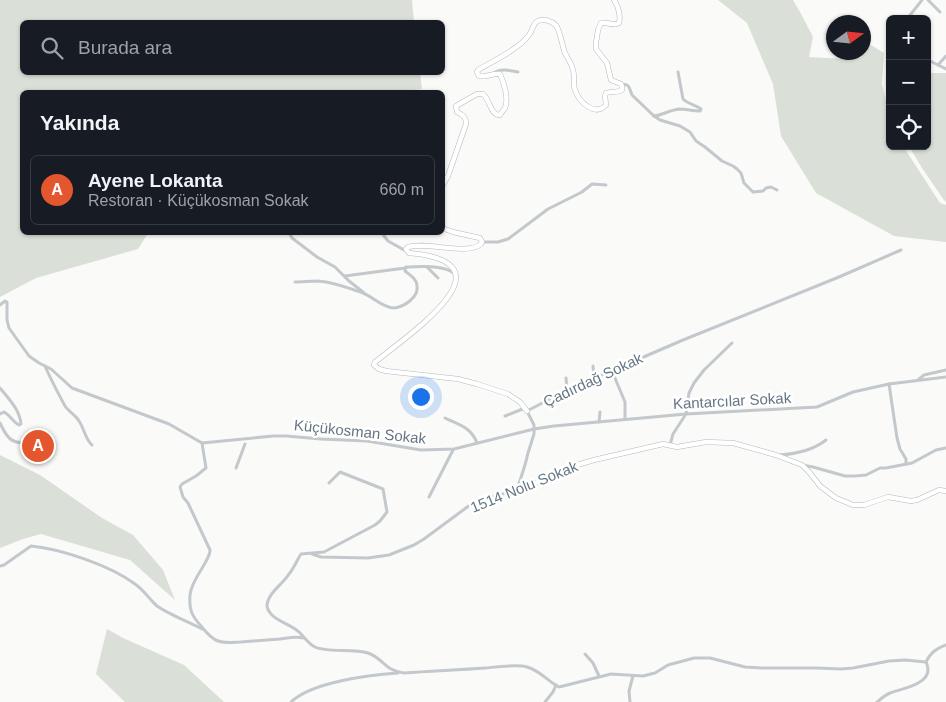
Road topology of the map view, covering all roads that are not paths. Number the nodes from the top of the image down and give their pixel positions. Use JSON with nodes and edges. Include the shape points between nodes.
{"nodes":[{"id":1,"x":614,"y":0,"type":"edge"},
{"id":2,"x":922,"y":0,"type":"edge"},
{"id":3,"x":928,"y":0,"type":"edge"},
{"id":4,"x":940,"y":12,"type":"dead end"},
{"id":5,"x":910,"y":15,"type":"edge"},
{"id":6,"x":946,"y":56,"type":"edge"},
{"id":7,"x":929,"y":60,"type":"edge"},
{"id":8,"x":938,"y":65,"type":"junction"},
{"id":9,"x":946,"y":69,"type":"edge"},
{"id":10,"x":518,"y":72,"type":"dead end"},
{"id":11,"x":678,"y":72,"type":"dead end"},
{"id":12,"x":492,"y":74,"type":"junction"},
{"id":13,"x":621,"y":84,"type":"junction"},
{"id":14,"x":654,"y":116,"type":"junction"},
{"id":15,"x":445,"y":181,"type":"edge"},
{"id":16,"x":606,"y":185,"type":"dead end"},
{"id":17,"x":776,"y":190,"type":"dead end"},
{"id":18,"x":445,"y":229,"type":"edge"},
{"id":19,"x":290,"y":235,"type":"edge"},
{"id":20,"x":383,"y":235,"type":"edge"},
{"id":21,"x":482,"y":242,"type":"junction"},
{"id":22,"x":901,"y":250,"type":"dead end"},
{"id":23,"x":407,"y":252,"type":"junction"},
{"id":24,"x":426,"y":267,"type":"junction"},
{"id":25,"x":406,"y":268,"type":"junction"},
{"id":26,"x":455,"y":274,"type":"junction"},
{"id":27,"x":344,"y":276,"type":"junction"},
{"id":28,"x":438,"y":278,"type":"dead end"},
{"id":29,"x":295,"y":282,"type":"dead end"},
{"id":30,"x":365,"y":294,"type":"junction"},
{"id":31,"x":0,"y":305,"type":"edge"},
{"id":32,"x":732,"y":343,"type":"dead end"},
{"id":33,"x":45,"y":366,"type":"junction"},
{"id":34,"x":593,"y":366,"type":"dead end"},
{"id":35,"x":946,"y":370,"type":"edge"},
{"id":36,"x":612,"y":371,"type":"junction"},
{"id":37,"x":566,"y":378,"type":"dead end"},
{"id":38,"x":594,"y":378,"type":"junction"},
{"id":39,"x":946,"y":378,"type":"edge"},
{"id":40,"x":918,"y":380,"type":"junction"},
{"id":41,"x":889,"y":384,"type":"junction"},
{"id":42,"x":0,"y":388,"type":"edge"},
{"id":43,"x":567,"y":390,"type":"junction"},
{"id":44,"x":526,"y":409,"type":"junction"},
{"id":45,"x":600,"y":412,"type":"dead end"},
{"id":46,"x":0,"y":414,"type":"edge"},
{"id":47,"x":686,"y":414,"type":"junction"},
{"id":48,"x":505,"y":416,"type":"dead end"},
{"id":49,"x":445,"y":418,"type":"dead end"},
{"id":50,"x":625,"y":419,"type":"junction"},
{"id":51,"x":599,"y":422,"type":"junction"},
{"id":52,"x":0,"y":423,"type":"edge"},
{"id":53,"x":534,"y":429,"type":"junction"},
{"id":54,"x":826,"y":440,"type":"dead end"},
{"id":55,"x":27,"y":442,"type":"dead end"},
{"id":56,"x":202,"y":443,"type":"junction"},
{"id":57,"x":477,"y":443,"type":"junction"},
{"id":58,"x":245,"y":444,"type":"dead end"},
{"id":59,"x":92,"y":445,"type":"dead end"},
{"id":60,"x":670,"y":445,"type":"junction"},
{"id":61,"x":946,"y":448,"type":"edge"},
{"id":62,"x":454,"y":449,"type":"junction"},
{"id":63,"x":776,"y":455,"type":"junction"},
{"id":64,"x":906,"y":464,"type":"junction"},
{"id":65,"x":802,"y":465,"type":"junction"},
{"id":66,"x":236,"y":468,"type":"dead end"},
{"id":67,"x":329,"y":484,"type":"dead end"},
{"id":68,"x":517,"y":490,"type":"junction"},
{"id":69,"x":946,"y":491,"type":"edge"},
{"id":70,"x":430,"y":497,"type":"dead end"},
{"id":71,"x":309,"y":553,"type":"junction"},
{"id":72,"x":0,"y":566,"type":"edge"},
{"id":73,"x":204,"y":630,"type":"junction"},
{"id":74,"x":304,"y":638,"type":"junction"},
{"id":75,"x":946,"y":645,"type":"edge"},
{"id":76,"x":584,"y":654,"type":"dead end"},
{"id":77,"x":926,"y":662,"type":"junction"},
{"id":78,"x":398,"y":673,"type":"junction"},
{"id":79,"x":598,"y":676,"type":"junction"},
{"id":80,"x":633,"y":676,"type":"junction"},
{"id":81,"x":556,"y":685,"type":"junction"},
{"id":82,"x":291,"y":702,"type":"edge"},
{"id":83,"x":546,"y":702,"type":"edge"},
{"id":84,"x":630,"y":702,"type":"edge"},
{"id":85,"x":876,"y":702,"type":"edge"}],
"edges":[{"from":1,"to":13,"type":"street","via":[[619,11],[619,23],[600,24],[596,49],[607,63],[611,80]]},
{"from":2,"to":5,"type":"street"},
{"from":3,"to":4,"type":"street"},
{"from":6,"to":8,"type":"street"},
{"from":7,"to":8,"type":"street"},
{"from":8,"to":9,"type":"street"},
{"from":10,"to":12,"type":"street","via":[[501,70]]},
{"from":11,"to":14,"type":"street","via":[[683,99],[699,107],[700,111],[682,109]]},
{"from":12,"to":13,"type":"street","via":[[482,77],[477,72],[514,48],[529,35],[534,23],[545,20],[557,27],[573,69],[574,89],[583,103],[594,110],[601,109],[606,105],[606,93],[622,90]]},
{"from":12,"to":15,"type":"street","via":[[500,74],[502,79],[505,108],[497,116],[483,94],[456,106],[457,112],[465,116],[466,124]]},
{"from":13,"to":14,"type":"street","via":[[627,85],[632,95]]},
{"from":14,"to":17,"type":"street","via":[[690,132],[696,141],[737,169],[753,192],[771,187]]},
{"from":16,"to":21,"type":"street","via":[[592,184],[508,239]]},
{"from":18,"to":21,"type":"street","via":[[480,238]]},
{"from":19,"to":27,"type":"street"},
{"from":20,"to":23,"type":"street"},
{"from":21,"to":23,"type":"street","via":[[476,248],[466,249],[410,246]]},
{"from":22,"to":36,"type":"street","name":"Çadırdağ Sokak"},
{"from":23,"to":26,"type":"street","via":[[441,260],[451,266]]},
{"from":24,"to":25,"type":"street"},
{"from":24,"to":26,"type":"street","via":[[441,267]]},
{"from":24,"to":28,"type":"street"},
{"from":25,"to":27,"type":"street"},
{"from":25,"to":30,"type":"street","via":[[418,286],[410,301],[392,308]]},
{"from":26,"to":44,"type":"street","name":"Çadırdağ Sokak","via":[[454,288],[446,300],[374,365],[386,371],[477,384],[508,394]]},
{"from":27,"to":30,"type":"street"},
{"from":29,"to":30,"type":"street","via":[[319,281]]},
{"from":31,"to":33,"type":"street","via":[[7,302],[11,332],[29,356]]},
{"from":32,"to":47,"type":"street","via":[[697,379],[689,393]]},
{"from":33,"to":56,"type":"street","via":[[74,389],[169,424]]},
{"from":33,"to":59,"type":"street","via":[[66,408],[78,418]]},
{"from":34,"to":38,"type":"street"},
{"from":35,"to":40,"type":"street","via":[[924,375]]},
{"from":36,"to":38,"type":"street","name":"Çadırdağ Sokak"},
{"from":36,"to":50,"type":"street","via":[[625,402]]},
{"from":37,"to":43,"type":"street"},
{"from":38,"to":43,"type":"street","name":"Çadırdağ Sokak"},
{"from":39,"to":40,"type":"street","name":"Kantarcılar Sokak"},
{"from":40,"to":41,"type":"street","name":"Kantarcılar Sokak"},
{"from":41,"to":47,"type":"street","name":"Kantarcılar Sokak","via":[[854,392],[817,408]]},
{"from":41,"to":64,"type":"street","via":[[897,438]]},
{"from":42,"to":46,"type":"street","via":[[15,408],[21,424],[16,424],[4,412]]},
{"from":43,"to":44,"type":"street","name":"Çadırdağ Sokak"},
{"from":44,"to":48,"type":"street"},
{"from":44,"to":53,"type":"street"},
{"from":45,"to":51,"type":"street"},
{"from":47,"to":50,"type":"street","name":"Kantarcılar Sokak"},
{"from":47,"to":60,"type":"street"},
{"from":49,"to":57,"type":"street","via":[[473,433]]},
{"from":50,"to":51,"type":"street","name":"Kantarcılar Sokak"},
{"from":51,"to":53,"type":"street","name":"Kantarcılar Sokak"},
{"from":52,"to":55,"type":"street","via":[[10,439]]},
{"from":53,"to":57,"type":"street","name":"Küçükosman Sokak"},
{"from":53,"to":68,"type":"street"},
{"from":54,"to":63,"type":"street","via":[[810,450]]},
{"from":56,"to":62,"type":"street","name":"Küçükosman Sokak","via":[[286,436],[367,441],[421,450]]},
{"from":56,"to":73,"type":"street","via":[[206,468],[180,486],[210,550],[190,593],[192,616]]},
{"from":57,"to":62,"type":"street","name":"Küçükosman Sokak"},
{"from":58,"to":66,"type":"street"},
{"from":60,"to":63,"type":"street","name":"1514 Nolu Sokak","via":[[733,443]]},
{"from":60,"to":68,"type":"street","name":"1514 Nolu Sokak","via":[[634,450],[567,468]]},
{"from":61,"to":64,"type":"street"},
{"from":62,"to":70,"type":"street"},
{"from":63,"to":65,"type":"street","name":"1514 Nolu Sokak"},
{"from":64,"to":65,"type":"street","via":[[850,477]]},
{"from":65,"to":69,"type":"street","via":[[820,486],[836,498],[853,504],[864,505],[888,497],[911,501],[939,490]]},
{"from":67,"to":71,"type":"street","via":[[340,472],[378,487],[385,495],[387,512],[376,525],[324,552]]},
{"from":68,"to":71,"type":"street","name":"1514 Nolu Sokak","via":[[474,502],[424,540],[389,555],[327,558]]},
{"from":71,"to":74,"type":"street","via":[[300,554],[291,573],[267,603],[273,616],[293,627]]},
{"from":72,"to":73,"type":"street","via":[[32,546],[80,557],[128,580],[158,606]]},
{"from":73,"to":74,"type":"street","via":[[217,641],[227,642]]},
{"from":74,"to":78,"type":"street","via":[[315,648],[366,652]]},
{"from":75,"to":77,"type":"street","via":[[934,650]]},
{"from":76,"to":79,"type":"street","via":[[593,663]]},
{"from":77,"to":80,"type":"street","via":[[889,661],[841,669],[762,668],[694,658],[643,676]]},
{"from":77,"to":85,"type":"street","via":[[928,670],[922,681],[891,692]]},
{"from":78,"to":81,"type":"street","via":[[526,666]]},
{"from":78,"to":82,"type":"street","via":[[334,682],[304,693]]},
{"from":79,"to":80,"type":"street"},
{"from":79,"to":81,"type":"street","via":[[565,686]]},
{"from":80,"to":84,"type":"street"},
{"from":81,"to":83,"type":"street"}]}
